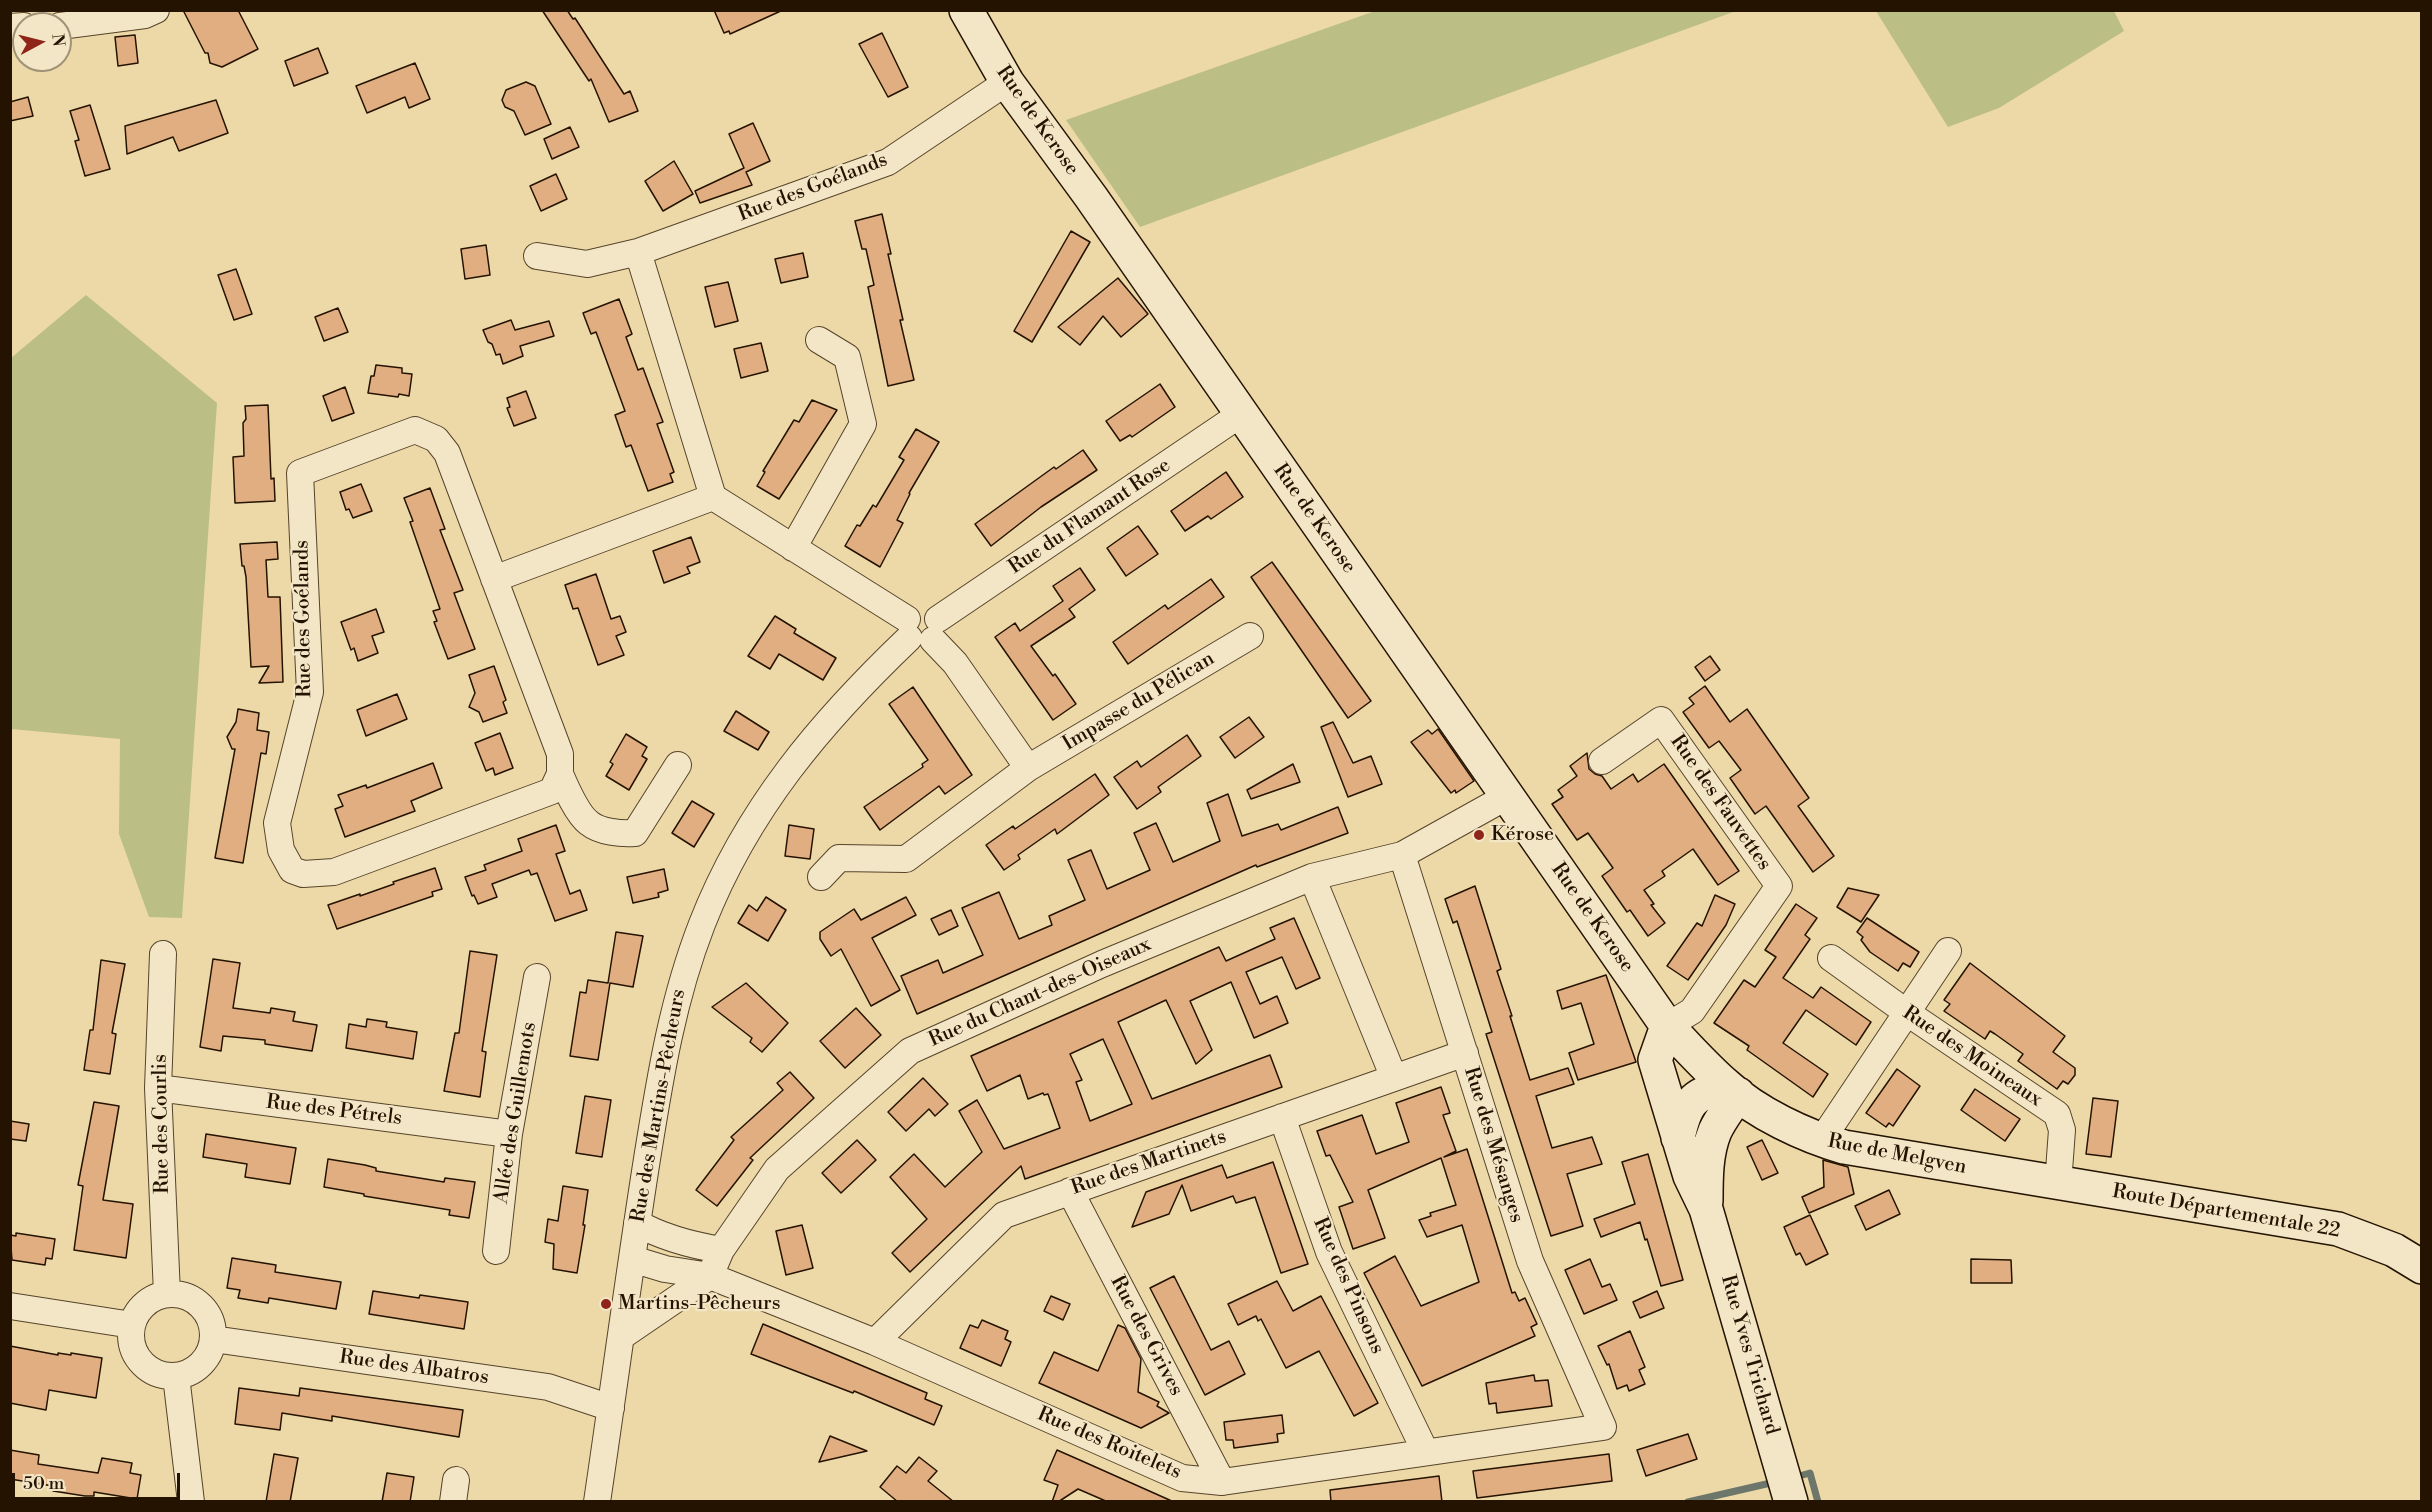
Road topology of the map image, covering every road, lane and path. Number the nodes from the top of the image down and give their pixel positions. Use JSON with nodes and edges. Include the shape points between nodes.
{"nodes":[{"id":1,"x":156,"y":10,"type":"edge"},
{"id":2,"x":966,"y":10,"type":"edge"},
{"id":3,"x":72,"y":24,"type":"edge"},
{"id":4,"x":1007,"y":82,"type":"junction"},
{"id":5,"x":638,"y":252,"type":"junction"},
{"id":6,"x":537,"y":256,"type":"dead end"},
{"id":7,"x":819,"y":340,"type":"dead end"},
{"id":8,"x":1241,"y":414,"type":"junction"},
{"id":9,"x":713,"y":498,"type":"junction"},
{"id":10,"x":792,"y":548,"type":"junction"},
{"id":11,"x":494,"y":579,"type":"junction"},
{"id":12,"x":922,"y":629,"type":"junction"},
{"id":13,"x":1250,"y":636,"type":"dead end"},
{"id":14,"x":1602,"y":761,"type":"dead end"},
{"id":15,"x":678,"y":765,"type":"dead end"},
{"id":16,"x":1028,"y":768,"type":"junction"},
{"id":17,"x":560,"y":774,"type":"junction"},
{"id":18,"x":1506,"y":797,"type":"junction"},
{"id":19,"x":1402,"y":855,"type":"junction"},
{"id":20,"x":821,"y":877,"type":"dead end"},
{"id":21,"x":1312,"y":877,"type":"junction"},
{"id":22,"x":1948,"y":951,"type":"dead end"},
{"id":23,"x":163,"y":954,"type":"dead end"},
{"id":24,"x":1831,"y":958,"type":"dead end"},
{"id":25,"x":537,"y":977,"type":"dead end"},
{"id":26,"x":1906,"y":1012,"type":"junction"},
{"id":27,"x":1667,"y":1026,"type":"junction"},
{"id":28,"x":1465,"y":1053,"type":"junction"},
{"id":29,"x":1394,"y":1078,"type":"junction"},
{"id":30,"x":158,"y":1088,"type":"junction"},
{"id":31,"x":1732,"y":1090,"type":"junction"},
{"id":32,"x":1282,"y":1117,"type":"junction"},
{"id":33,"x":509,"y":1134,"type":"junction"},
{"id":34,"x":1678,"y":1138,"type":"junction"},
{"id":35,"x":1821,"y":1141,"type":"junction"},
{"id":36,"x":2058,"y":1184,"type":"junction"},
{"id":37,"x":1070,"y":1191,"type":"junction"},
{"id":38,"x":1706,"y":1209,"type":"junction"},
{"id":39,"x":637,"y":1223,"type":"junction"},
{"id":40,"x":721,"y":1250,"type":"junction"},
{"id":41,"x":496,"y":1251,"type":"dead end"},
{"id":42,"x":632,"y":1259,"type":"junction"},
{"id":43,"x":2421,"y":1267,"type":"edge"},
{"id":44,"x":710,"y":1276,"type":"junction"},
{"id":45,"x":167,"y":1294,"type":"junction"},
{"id":46,"x":10,"y":1306,"type":"edge"},
{"id":47,"x":132,"y":1325,"type":"junction"},
{"id":48,"x":622,"y":1336,"type":"junction"},
{"id":49,"x":213,"y":1338,"type":"junction"},
{"id":50,"x":875,"y":1342,"type":"junction"},
{"id":51,"x":176,"y":1376,"type":"junction"},
{"id":52,"x":611,"y":1408,"type":"junction"},
{"id":53,"x":1603,"y":1427,"type":"joint"},
{"id":54,"x":1425,"y":1451,"type":"junction"},
{"id":55,"x":1222,"y":1482,"type":"junction"},
{"id":56,"x":191,"y":1502,"type":"edge"},
{"id":57,"x":597,"y":1502,"type":"edge"},
{"id":58,"x":1791,"y":1502,"type":"edge"}],
"edges":[{"from":1,"to":3,"type":"street","via":[[145,15]]},
{"from":2,"to":4,"type":"main road","name":"Rue de Kerose"},
{"from":4,"to":5,"type":"street","name":"Rue des Goélands","via":[[888,162]]},
{"from":4,"to":8,"type":"main road","name":"Rue de Kerose"},
{"from":5,"to":6,"type":"street","name":"Rue des Goélands","via":[[587,264]]},
{"from":5,"to":9,"type":"street"},
{"from":7,"to":10,"type":"street","via":[[847,357],[863,424]]},
{"from":8,"to":12,"type":"street","name":"Rue du Flamant Rose"},
{"from":8,"to":18,"type":"main road","name":"Rue de Kerose"},
{"from":9,"to":10,"type":"street"},
{"from":9,"to":11,"type":"street"},
{"from":10,"to":12,"type":"street"},
{"from":11,"to":17,"type":"street","name":"Rue des Goélands","via":[[560,754]]},
{"from":11,"to":17,"type":"street","name":"Rue des Goélands","via":[[447,453],[436,439],[416,430],[300,473],[310,692],[277,823],[280,850],[292,870],[303,874],[334,872],[552,791]]},
{"from":12,"to":16,"type":"street","via":[[955,663]]},
{"from":12,"to":39,"type":"street","name":"Rue des Martins-Pêcheurs","via":[[824,724],[765,802],[736,852],[682,977],[667,1038]]},
{"from":13,"to":16,"type":"street","name":"Impasse du Pélican"},
{"from":14,"to":27,"type":"street","name":"Rue des Fauvettes","via":[[1661,720],[1779,886],[1692,1011]]},
{"from":15,"to":17,"type":"street","name":"Rue des Goélands","via":[[635,833],[611,832],[589,824],[568,794]]},
{"from":16,"to":20,"type":"street","name":"Impasse du Pélican","via":[[906,859],[839,858]]},
{"from":18,"to":19,"type":"street","name":"Rue du Chant-des-Oiseaux"},
{"from":18,"to":27,"type":"main road","name":"Rue de Kerose"},
{"from":19,"to":21,"type":"street","name":"Rue du Chant-des-Oiseaux"},
{"from":19,"to":28,"type":"street","name":"Rue des Mésanges"},
{"from":21,"to":29,"type":"street"},
{"from":21,"to":40,"type":"street","name":"Rue du Chant-des-Oiseaux","via":[[1102,964],[910,1051],[777,1169]]},
{"from":22,"to":26,"type":"street"},
{"from":23,"to":30,"type":"street","name":"Rue des Courlis"},
{"from":24,"to":26,"type":"street","name":"Rue des Moineaux"},
{"from":25,"to":33,"type":"street","name":"Allée des Guillemots"},
{"from":26,"to":35,"type":"street"},
{"from":26,"to":36,"type":"street","name":"Rue des Moineaux","via":[[2057,1114],[2062,1130]]},
{"from":27,"to":31,"type":"main road","name":"Rue de Melgven"},
{"from":27,"to":34,"type":"main road","via":[[1655,1060]]},
{"from":28,"to":29,"type":"street","name":"Rue des Martinets"},
{"from":28,"to":53,"type":"street","name":"Rue des Mésanges","via":[[1530,1261]]},
{"from":29,"to":32,"type":"street","name":"Rue des Martinets"},
{"from":30,"to":33,"type":"street","name":"Rue des Pétrels"},
{"from":30,"to":45,"type":"street","name":"Rue des Courlis"},
{"from":31,"to":34,"type":"main road","via":[[1712,1089],[1690,1102]]},
{"from":31,"to":35,"type":"main road","name":"Rue de Melgven","via":[[1773,1118]]},
{"from":31,"to":38,"type":"main road","via":[[1710,1146]]},
{"from":32,"to":37,"type":"street","name":"Rue des Martinets"},
{"from":32,"to":54,"type":"street","name":"Rue des Pinsons","via":[[1329,1252]]},
{"from":33,"to":41,"type":"street","name":"Allée des Guillemots"},
{"from":34,"to":38,"type":"main road"},
{"from":35,"to":36,"type":"main road","name":"Rue de Melgven","via":[[1875,1154]]},
{"from":36,"to":43,"type":"main road","name":"Route Départementale 22","via":[[2338,1229],[2394,1250]]},
{"from":37,"to":50,"type":"street","name":"Rue des Martinets","via":[[1005,1215]]},
{"from":37,"to":55,"type":"street","name":"Rue des Grives"},
{"from":38,"to":58,"type":"main road","name":"Rue Yves Trichard"},
{"from":39,"to":40,"type":"street","via":[[683,1243]]},
{"from":39,"to":42,"type":"street","name":"Rue des Martins-Pêcheurs"},
{"from":40,"to":44,"type":"street"},
{"from":42,"to":44,"type":"street","name":"Rue des Roitelets"},
{"from":42,"to":48,"type":"street","name":"Rue des Martins-Pêcheurs"},
{"from":44,"to":48,"type":"street"},
{"from":44,"to":50,"type":"street","name":"Rue des Roitelets"},
{"from":45,"to":47,"type":"street","via":[[146,1304]]},
{"from":45,"to":49,"type":"street","via":[[178,1294],[200,1305],[209,1316]]},
{"from":46,"to":47,"type":"street"},
{"from":47,"to":51,"type":"street","via":[[132,1345],[138,1358],[160,1375]]},
{"from":48,"to":52,"type":"street","name":"Rue des Martins-Pêcheurs"},
{"from":49,"to":51,"type":"street","via":[[207,1358],[197,1369]]},
{"from":49,"to":52,"type":"street","name":"Rue des Albatros","via":[[548,1387]]},
{"from":50,"to":55,"type":"street","name":"Rue des Roitelets","via":[[1182,1478]]},
{"from":51,"to":56,"type":"street"},
{"from":52,"to":57,"type":"street","name":"Rue des Martins-Pêcheurs"},
{"from":53,"to":54,"type":"street","name":"Rue des Roitelets"},
{"from":54,"to":55,"type":"street","name":"Rue des Roitelets"}]}
